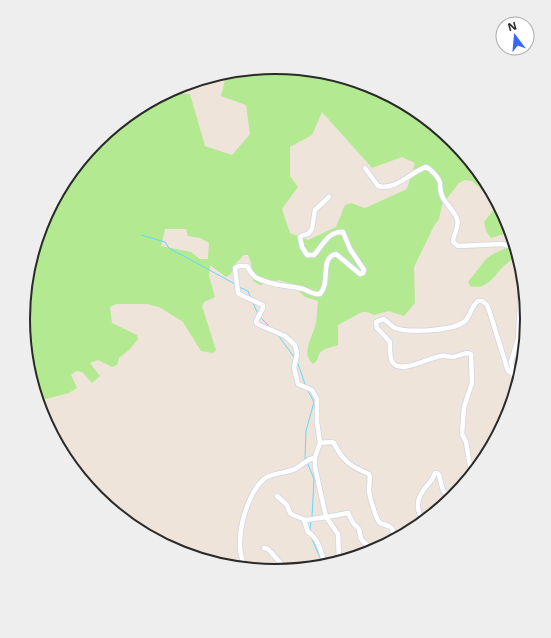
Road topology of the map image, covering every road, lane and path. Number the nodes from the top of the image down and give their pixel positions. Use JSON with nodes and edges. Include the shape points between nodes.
{"nodes":[{"id":1,"x":365,"y":168,"type":"dead end"},
{"id":2,"x":329,"y":197,"type":"dead end"},
{"id":3,"x":510,"y":246,"type":"edge"},
{"id":4,"x":520,"y":303,"type":"edge"},
{"id":5,"x":514,"y":376,"type":"joint"},
{"id":6,"x":320,"y":442,"type":"junction"},
{"id":7,"x":315,"y":457,"type":"junction"},
{"id":8,"x":470,"y":468,"type":"edge"},
{"id":9,"x":277,"y":496,"type":"dead end"},
{"id":10,"x":446,"y":496,"type":"edge"},
{"id":11,"x":326,"y":517,"type":"junction"},
{"id":12,"x":421,"y":517,"type":"edge"},
{"id":13,"x":304,"y":520,"type":"junction"},
{"id":14,"x":393,"y":534,"type":"edge"},
{"id":15,"x":368,"y":546,"type":"edge"},
{"id":16,"x":264,"y":548,"type":"dead end"},
{"id":17,"x":338,"y":556,"type":"edge"},
{"id":18,"x":323,"y":560,"type":"edge"},
{"id":19,"x":244,"y":562,"type":"edge"},
{"id":20,"x":282,"y":564,"type":"edge"}],
"edges":[{"from":1,"to":3,"type":"street","via":[[378,186],[386,187],[397,184],[420,169],[430,168],[440,182],[439,188],[443,198],[457,218],[457,232],[453,238],[455,245]]},
{"from":2,"to":6,"type":"street","via":[[315,210],[312,229],[300,237],[302,247],[307,255],[314,255],[330,235],[343,232],[350,249],[364,270],[363,273],[360,274],[336,254],[332,255],[326,263],[324,290],[316,295],[303,289],[256,278],[247,266],[235,268],[238,293],[263,305],[257,324],[285,336],[295,345],[297,354],[294,368],[298,384],[312,390],[317,399]]},
{"from":4,"to":5,"type":"street","via":[[518,339],[511,362]]},
{"from":5,"to":8,"type":"street","via":[[508,371],[490,313],[482,300],[474,304],[463,322],[441,329],[416,331],[395,327],[383,319],[376,322],[377,328],[390,342],[394,364],[400,366],[423,363],[441,356],[471,354],[472,383],[464,407],[462,434]]},
{"from":6,"to":7,"type":"street"},
{"from":6,"to":14,"type":"street","via":[[334,443],[349,464],[369,474],[369,494],[378,519],[392,528]]},
{"from":7,"to":11,"type":"street"},
{"from":7,"to":19,"type":"street","via":[[297,468],[269,476],[255,489],[240,533],[240,552]]},
{"from":9,"to":13,"type":"street","via":[[287,505],[292,515]]},
{"from":10,"to":12,"type":"street","via":[[440,475],[435,474],[424,487],[418,500]]},
{"from":11,"to":13,"type":"street"},
{"from":11,"to":15,"type":"street","via":[[348,513],[359,529],[362,540]]},
{"from":11,"to":17,"type":"street","via":[[338,534]]},
{"from":13,"to":18,"type":"street"},
{"from":16,"to":20,"type":"street"}]}
